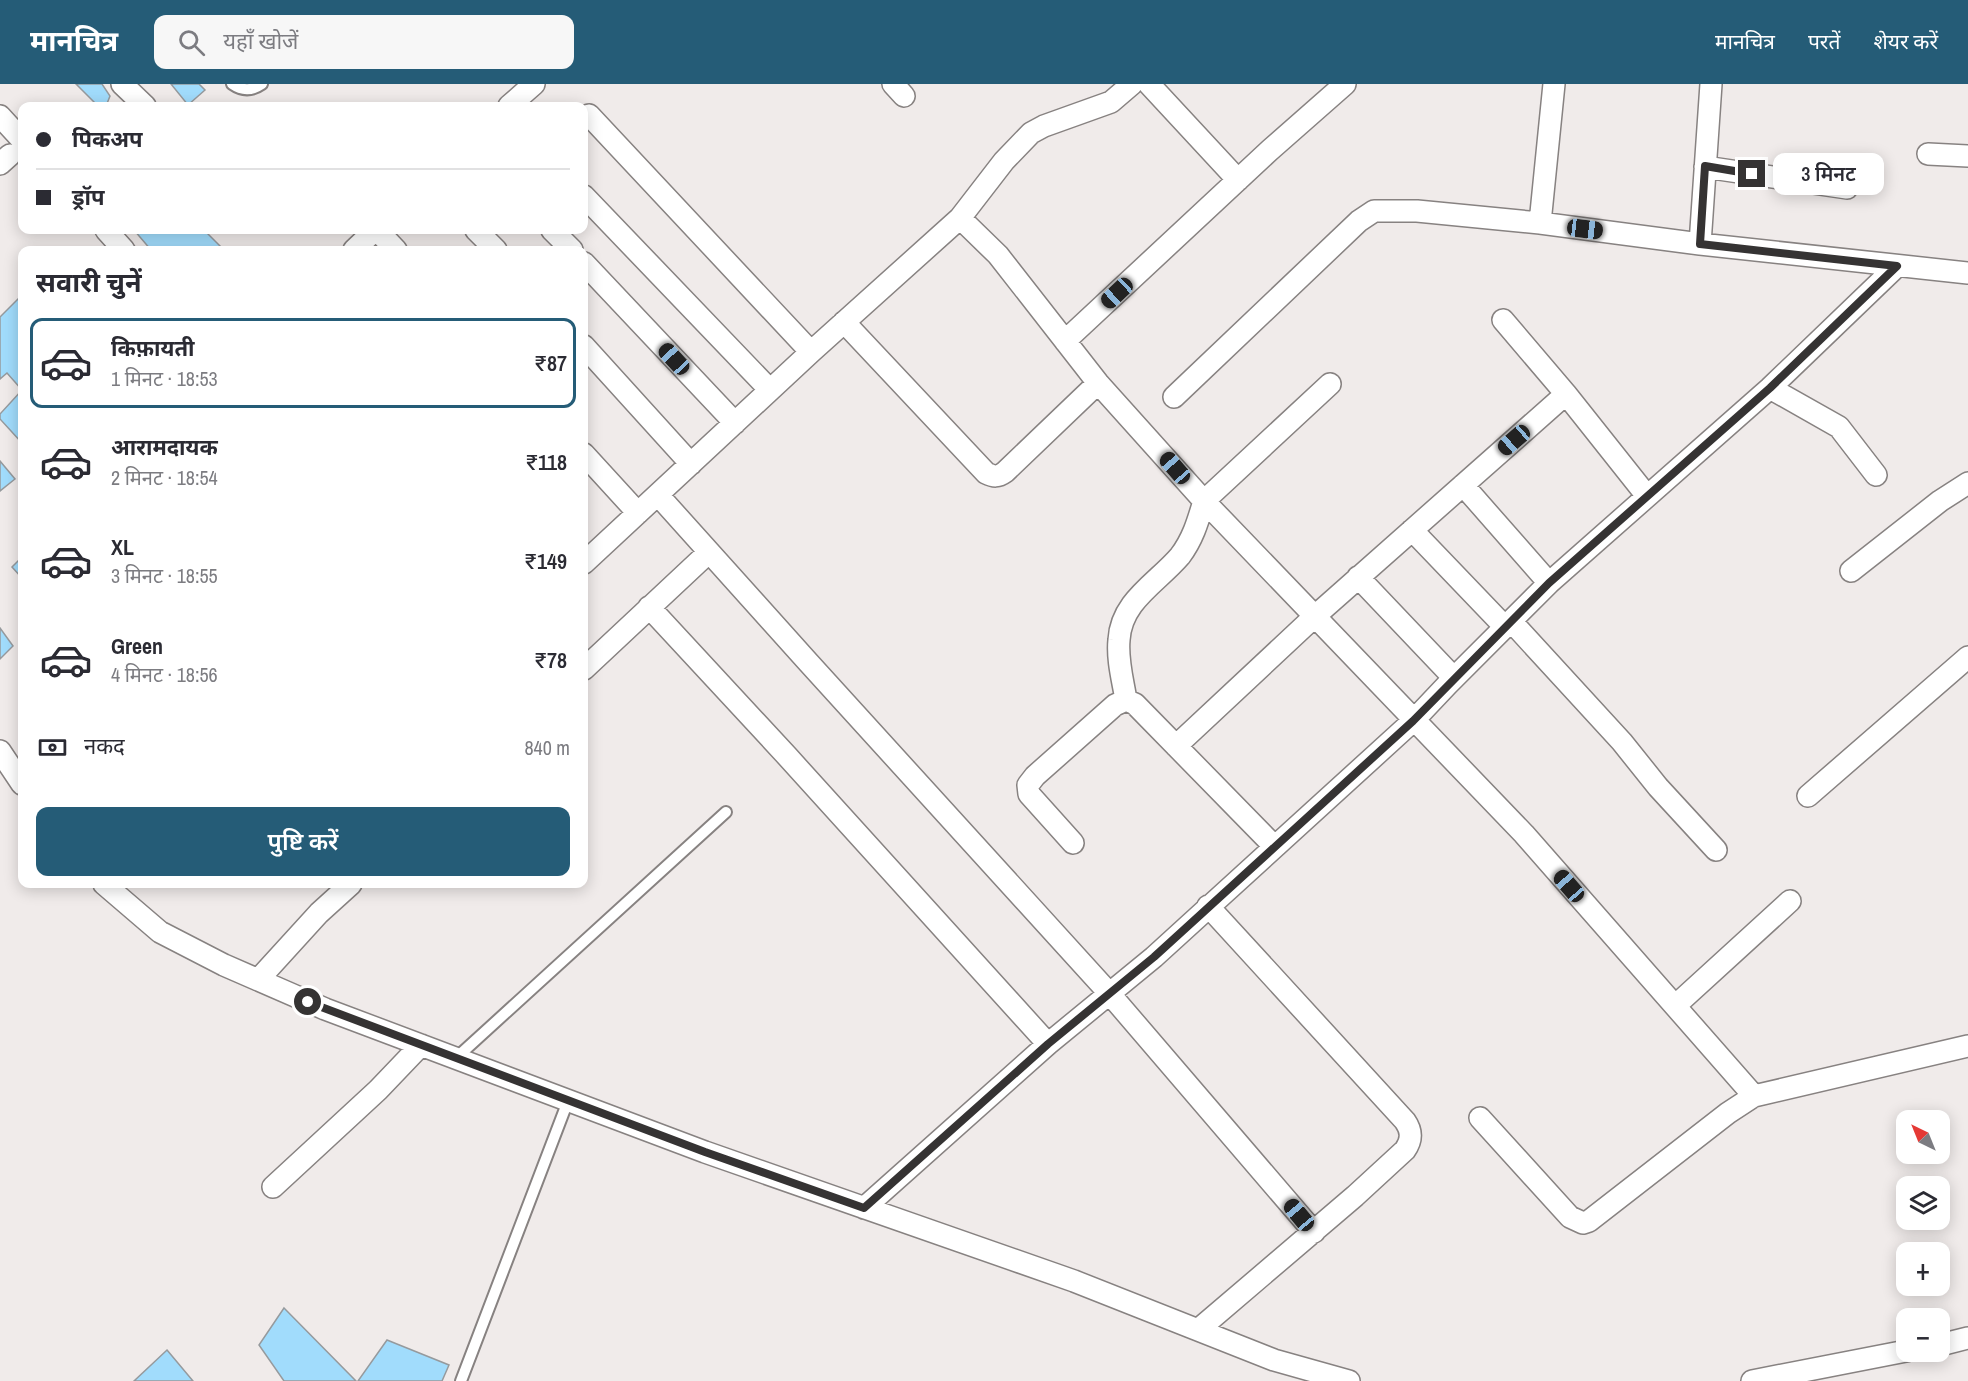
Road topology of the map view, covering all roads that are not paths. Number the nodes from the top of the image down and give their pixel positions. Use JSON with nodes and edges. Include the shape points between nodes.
{"nodes":[{"id":1,"x":122,"y":84,"type":"edge"},
{"id":2,"x":232,"y":84,"type":"edge"},
{"id":3,"x":262,"y":84,"type":"edge"},
{"id":4,"x":534,"y":84,"type":"edge"},
{"id":5,"x":1132,"y":84,"type":"edge"},
{"id":6,"x":1149,"y":84,"type":"edge"},
{"id":7,"x":1346,"y":84,"type":"edge"},
{"id":8,"x":1554,"y":84,"type":"edge"},
{"id":9,"x":1712,"y":84,"type":"edge"},
{"id":10,"x":141,"y":102,"type":"edge"},
{"id":11,"x":514,"y":102,"type":"edge"},
{"id":12,"x":589,"y":115,"type":"dead end"},
{"id":13,"x":0,"y":116,"type":"edge"},
{"id":14,"x":11,"y":153,"type":"edge"},
{"id":15,"x":1928,"y":154,"type":"dead end"},
{"id":16,"x":1968,"y":156,"type":"edge"},
{"id":17,"x":1705,"y":166,"type":"junction"},
{"id":18,"x":1238,"y":180,"type":"junction"},
{"id":19,"x":1847,"y":188,"type":"dead end"},
{"id":20,"x":588,"y":199,"type":"edge"},
{"id":21,"x":960,"y":218,"type":"junction"},
{"id":22,"x":1540,"y":223,"type":"junction"},
{"id":23,"x":110,"y":234,"type":"edge"},
{"id":24,"x":372,"y":234,"type":"edge"},
{"id":25,"x":380,"y":234,"type":"edge"},
{"id":26,"x":480,"y":234,"type":"edge"},
{"id":27,"x":556,"y":234,"type":"edge"},
{"id":28,"x":1700,"y":244,"type":"junction"},
{"id":29,"x":120,"y":246,"type":"edge"},
{"id":30,"x":358,"y":246,"type":"edge"},
{"id":31,"x":392,"y":246,"type":"edge"},
{"id":32,"x":492,"y":246,"type":"edge"},
{"id":33,"x":568,"y":246,"type":"edge"},
{"id":34,"x":1897,"y":266,"type":"junction"},
{"id":35,"x":588,"y":267,"type":"edge"},
{"id":36,"x":1968,"y":273,"type":"edge"},
{"id":37,"x":1503,"y":320,"type":"dead end"},
{"id":38,"x":844,"y":322,"type":"junction"},
{"id":39,"x":1065,"y":341,"type":"junction"},
{"id":40,"x":588,"y":350,"type":"edge"},
{"id":41,"x":811,"y":352,"type":"junction"},
{"id":42,"x":1098,"y":383,"type":"junction"},
{"id":43,"x":1330,"y":384,"type":"dead end"},
{"id":44,"x":1770,"y":388,"type":"junction"},
{"id":45,"x":770,"y":390,"type":"junction"},
{"id":46,"x":1566,"y":394,"type":"junction"},
{"id":47,"x":1174,"y":398,"type":"dead end"},
{"id":48,"x":735,"y":423,"type":"junction"},
{"id":49,"x":588,"y":458,"type":"edge"},
{"id":50,"x":691,"y":464,"type":"junction"},
{"id":51,"x":1876,"y":475,"type":"dead end"},
{"id":52,"x":1968,"y":483,"type":"edge"},
{"id":53,"x":1463,"y":485,"type":"junction"},
{"id":54,"x":658,"y":495,"type":"junction"},
{"id":55,"x":1647,"y":496,"type":"junction"},
{"id":56,"x":1204,"y":501,"type":"junction"},
{"id":57,"x":638,"y":513,"type":"junction"},
{"id":58,"x":1412,"y":530,"type":"junction"},
{"id":59,"x":709,"y":552,"type":"junction"},
{"id":60,"x":588,"y":559,"type":"edge"},
{"id":61,"x":1851,"y":570,"type":"dead end"},
{"id":62,"x":1358,"y":577,"type":"junction"},
{"id":63,"x":1549,"y":583,"type":"junction"},
{"id":64,"x":649,"y":607,"type":"junction"},
{"id":65,"x":1314,"y":617,"type":"junction"},
{"id":66,"x":1508,"y":624,"type":"junction"},
{"id":67,"x":1968,"y":657,"type":"edge"},
{"id":68,"x":588,"y":665,"type":"edge"},
{"id":69,"x":1454,"y":678,"type":"junction"},
{"id":70,"x":1126,"y":700,"type":"junction"},
{"id":71,"x":1413,"y":721,"type":"junction"},
{"id":72,"x":1176,"y":746,"type":"junction"},
{"id":73,"x":0,"y":751,"type":"edge"},
{"id":74,"x":18,"y":778,"type":"edge"},
{"id":75,"x":1808,"y":796,"type":"dead end"},
{"id":76,"x":726,"y":812,"type":"dead end"},
{"id":77,"x":1073,"y":843,"type":"dead end"},
{"id":78,"x":1274,"y":846,"type":"junction"},
{"id":79,"x":1716,"y":850,"type":"dead end"},
{"id":80,"x":109,"y":888,"type":"edge"},
{"id":81,"x":347,"y":888,"type":"edge"},
{"id":82,"x":1790,"y":901,"type":"dead end"},
{"id":83,"x":1208,"y":906,"type":"junction"},
{"id":84,"x":258,"y":980,"type":"junction"},
{"id":85,"x":1109,"y":993,"type":"junction"},
{"id":86,"x":1675,"y":1006,"type":"junction"},
{"id":87,"x":1048,"y":1044,"type":"junction"},
{"id":88,"x":421,"y":1045,"type":"junction"},
{"id":89,"x":1968,"y":1046,"type":"edge"},
{"id":90,"x":455,"y":1058,"type":"junction"},
{"id":91,"x":1754,"y":1096,"type":"junction"},
{"id":92,"x":568,"y":1101,"type":"junction"},
{"id":93,"x":1480,"y":1118,"type":"dead end"},
{"id":94,"x":273,"y":1187,"type":"dead end"},
{"id":95,"x":864,"y":1208,"type":"junction"},
{"id":96,"x":1314,"y":1232,"type":"junction"},
{"id":97,"x":1198,"y":1330,"type":"junction"},
{"id":98,"x":1968,"y":1338,"type":"edge"},
{"id":99,"x":1950,"y":1342,"type":"edge"},
{"id":100,"x":1896,"y":1353,"type":"edge"},
{"id":101,"x":461,"y":1381,"type":"edge"},
{"id":102,"x":1349,"y":1381,"type":"edge"},
{"id":103,"x":1752,"y":1381,"type":"edge"}],
"edges":[{"from":1,"to":10,"type":"street"},
{"from":2,"to":3,"type":"lane","via":[[245,90]]},
{"from":4,"to":11,"type":"street"},
{"from":5,"to":21,"type":"street","via":[[1112,102],[1057,120],[1031,134],[1004,161]]},
{"from":6,"to":18,"type":"street"},
{"from":7,"to":18,"type":"street"},
{"from":8,"to":22,"type":"street"},
{"from":9,"to":17,"type":"street"},
{"from":12,"to":41,"type":"street"},
{"from":13,"to":14,"type":"street"},
{"from":15,"to":16,"type":"street"},
{"from":17,"to":19,"type":"street"},
{"from":17,"to":28,"type":"street"},
{"from":18,"to":39,"type":"street"},
{"from":20,"to":45,"type":"street"},
{"from":21,"to":38,"type":"street"},
{"from":21,"to":39,"type":"street","via":[[1004,261]]},
{"from":22,"to":28,"type":"street"},
{"from":22,"to":47,"type":"street","via":[[1390,210],[1367,214]]},
{"from":23,"to":29,"type":"street"},
{"from":24,"to":30,"type":"street"},
{"from":25,"to":31,"type":"street"},
{"from":26,"to":32,"type":"street"},
{"from":27,"to":33,"type":"street"},
{"from":28,"to":34,"type":"street"},
{"from":34,"to":36,"type":"street"},
{"from":34,"to":44,"type":"street"},
{"from":35,"to":48,"type":"street"},
{"from":37,"to":46,"type":"street"},
{"from":38,"to":41,"type":"street"},
{"from":38,"to":42,"type":"street","via":[[992,476],[1005,472]]},
{"from":39,"to":42,"type":"street"},
{"from":40,"to":50,"type":"street"},
{"from":41,"to":45,"type":"street"},
{"from":42,"to":56,"type":"street"},
{"from":43,"to":56,"type":"street"},
{"from":44,"to":51,"type":"street","via":[[1839,427]]},
{"from":44,"to":55,"type":"street"},
{"from":45,"to":48,"type":"street"},
{"from":46,"to":53,"type":"street"},
{"from":46,"to":55,"type":"street"},
{"from":48,"to":50,"type":"street"},
{"from":49,"to":57,"type":"street"},
{"from":50,"to":54,"type":"street"},
{"from":52,"to":61,"type":"street"},
{"from":53,"to":58,"type":"street"},
{"from":53,"to":63,"type":"street"},
{"from":54,"to":57,"type":"street"},
{"from":54,"to":59,"type":"street"},
{"from":55,"to":63,"type":"street"},
{"from":56,"to":65,"type":"street"},
{"from":56,"to":70,"type":"street","via":[[1191,540],[1140,594],[1121,626],[1119,661]]},
{"from":57,"to":60,"type":"street"},
{"from":58,"to":62,"type":"street"},
{"from":58,"to":66,"type":"street"},
{"from":59,"to":64,"type":"street"},
{"from":59,"to":85,"type":"street"},
{"from":62,"to":65,"type":"street"},
{"from":62,"to":69,"type":"street"},
{"from":63,"to":66,"type":"street"},
{"from":64,"to":68,"type":"street"},
{"from":64,"to":87,"type":"street"},
{"from":65,"to":71,"type":"street"},
{"from":65,"to":72,"type":"street"},
{"from":66,"to":69,"type":"street"},
{"from":66,"to":79,"type":"street","via":[[1622,742]]},
{"from":67,"to":75,"type":"street"},
{"from":69,"to":71,"type":"street"},
{"from":70,"to":72,"type":"street"},
{"from":70,"to":77,"type":"street","via":[[1115,705],[1028,785],[1029,794]]},
{"from":71,"to":78,"type":"street"},
{"from":71,"to":86,"type":"street","via":[[1524,834]]},
{"from":72,"to":78,"type":"street"},
{"from":73,"to":74,"type":"street"},
{"from":76,"to":90,"type":"lane"},
{"from":78,"to":83,"type":"street"},
{"from":80,"to":84,"type":"street","via":[[160,932]]},
{"from":81,"to":84,"type":"street"},
{"from":82,"to":86,"type":"street"},
{"from":83,"to":85,"type":"street"},
{"from":83,"to":96,"type":"street","via":[[1411,1133],[1405,1150]]},
{"from":84,"to":88,"type":"street"},
{"from":85,"to":87,"type":"street"},
{"from":85,"to":96,"type":"street"},
{"from":86,"to":91,"type":"street"},
{"from":87,"to":95,"type":"street"},
{"from":88,"to":90,"type":"street"},
{"from":88,"to":94,"type":"street"},
{"from":89,"to":91,"type":"street"},
{"from":90,"to":92,"type":"street"},
{"from":91,"to":93,"type":"street","via":[[1584,1223],[1570,1217]]},
{"from":92,"to":95,"type":"street"},
{"from":92,"to":101,"type":"lane"},
{"from":95,"to":97,"type":"street","via":[[1074,1281]]},
{"from":96,"to":97,"type":"street"},
{"from":97,"to":102,"type":"street","via":[[1274,1360]]},
{"from":98,"to":99,"type":"street"},
{"from":100,"to":103,"type":"street"}]}
